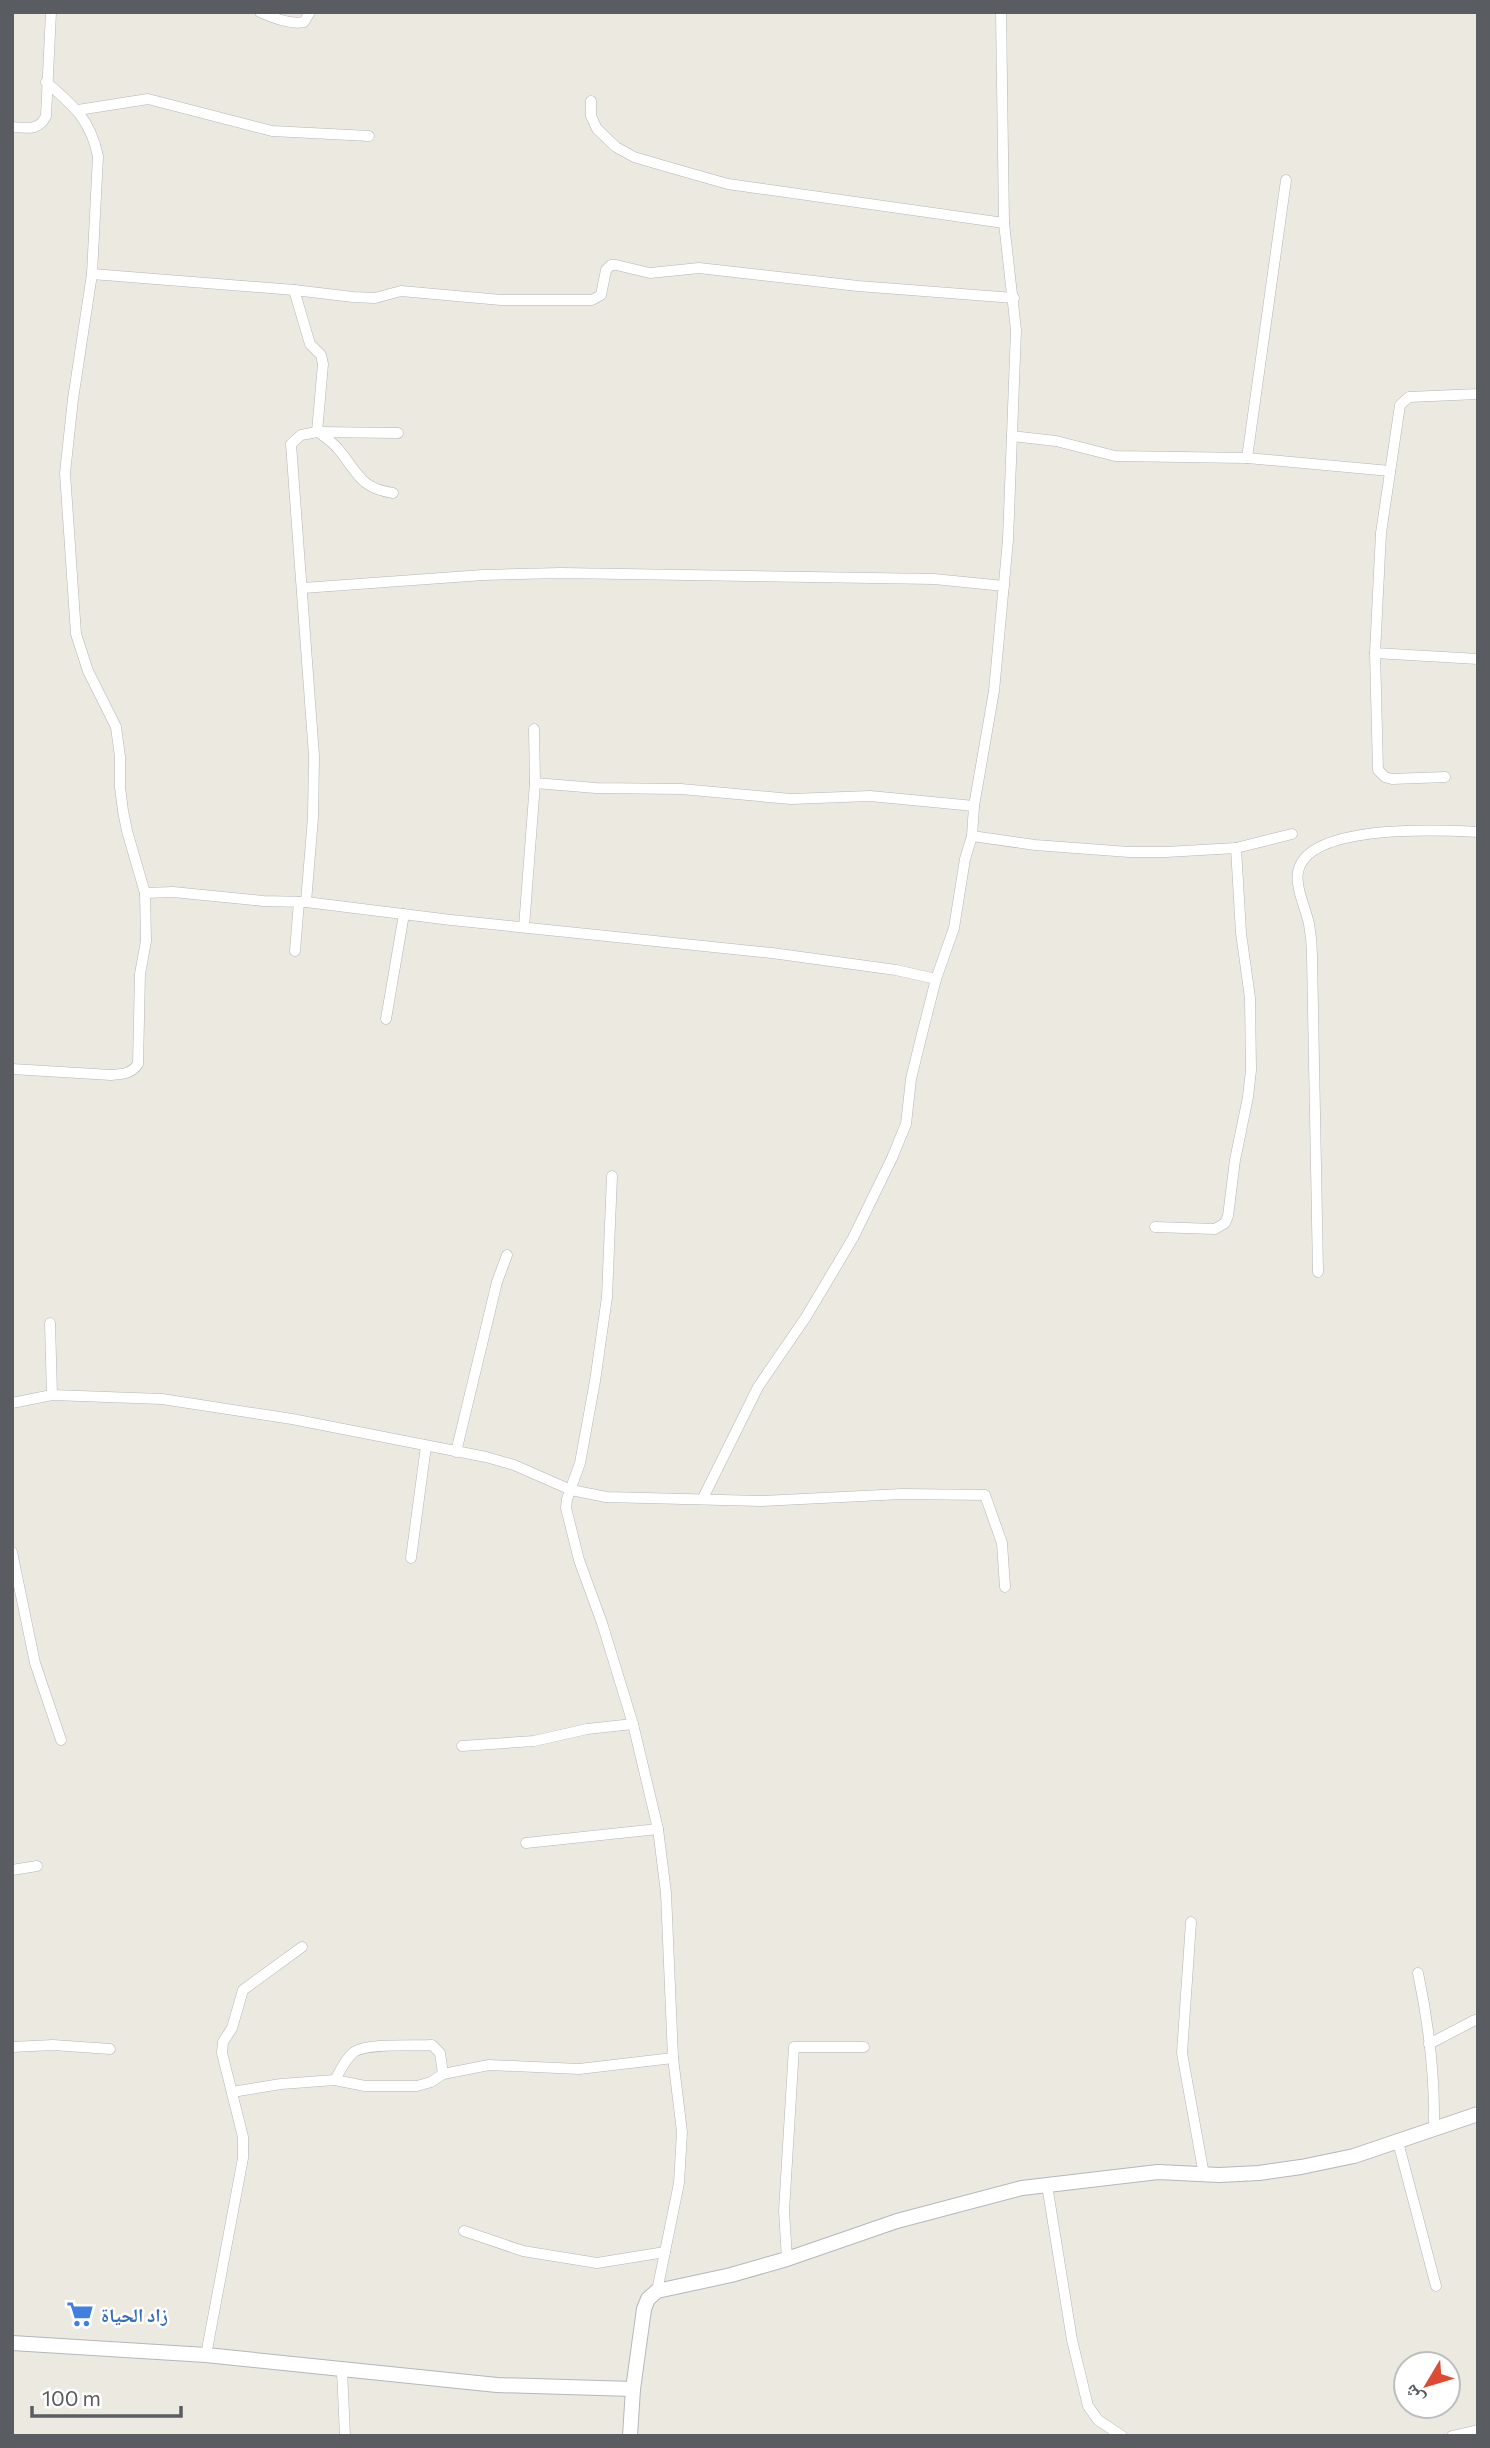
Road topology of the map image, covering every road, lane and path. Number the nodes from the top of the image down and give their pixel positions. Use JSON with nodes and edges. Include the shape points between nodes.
{"nodes":[{"id":1,"x":51,"y":12,"type":"edge"},
{"id":2,"x":260,"y":12,"type":"edge"},
{"id":3,"x":310,"y":12,"type":"edge"},
{"id":4,"x":1001,"y":12,"type":"edge"},
{"id":5,"x":46,"y":82,"type":"junction"},
{"id":6,"x":591,"y":102,"type":"dead end"},
{"id":7,"x":78,"y":110,"type":"junction"},
{"id":8,"x":12,"y":127,"type":"edge"},
{"id":9,"x":369,"y":136,"type":"dead end"},
{"id":10,"x":1286,"y":180,"type":"dead end"},
{"id":11,"x":1004,"y":223,"type":"junction"},
{"id":12,"x":92,"y":274,"type":"junction"},
{"id":13,"x":294,"y":290,"type":"junction"},
{"id":14,"x":1014,"y":298,"type":"junction"},
{"id":15,"x":1478,"y":394,"type":"edge"},
{"id":16,"x":317,"y":432,"type":"junction"},
{"id":17,"x":398,"y":433,"type":"dead end"},
{"id":18,"x":1012,"y":436,"type":"junction"},
{"id":19,"x":1247,"y":458,"type":"junction"},
{"id":20,"x":1390,"y":471,"type":"junction"},
{"id":21,"x":393,"y":493,"type":"dead end"},
{"id":22,"x":1004,"y":586,"type":"junction"},
{"id":23,"x":303,"y":588,"type":"junction"},
{"id":24,"x":1375,"y":653,"type":"junction"},
{"id":25,"x":1478,"y":659,"type":"edge"},
{"id":26,"x":534,"y":729,"type":"dead end"},
{"id":27,"x":1445,"y":777,"type":"dead end"},
{"id":28,"x":535,"y":783,"type":"junction"},
{"id":29,"x":974,"y":806,"type":"junction"},
{"id":30,"x":1478,"y":832,"type":"edge"},
{"id":31,"x":1292,"y":834,"type":"dead end"},
{"id":32,"x":972,"y":836,"type":"junction"},
{"id":33,"x":1236,"y":848,"type":"junction"},
{"id":34,"x":145,"y":892,"type":"junction"},
{"id":35,"x":302,"y":902,"type":"junction"},
{"id":36,"x":404,"y":914,"type":"junction"},
{"id":37,"x":524,"y":927,"type":"junction"},
{"id":38,"x":295,"y":951,"type":"dead end"},
{"id":39,"x":936,"y":979,"type":"junction"},
{"id":40,"x":386,"y":1019,"type":"dead end"},
{"id":41,"x":12,"y":1069,"type":"edge"},
{"id":42,"x":611,"y":1176,"type":"dead end"},
{"id":43,"x":1155,"y":1227,"type":"dead end"},
{"id":44,"x":507,"y":1255,"type":"dead end"},
{"id":45,"x":1318,"y":1272,"type":"dead end"},
{"id":46,"x":50,"y":1323,"type":"dead end"},
{"id":47,"x":51,"y":1395,"type":"junction"},
{"id":48,"x":12,"y":1404,"type":"edge"},
{"id":49,"x":426,"y":1446,"type":"junction"},
{"id":50,"x":456,"y":1452,"type":"junction"},
{"id":51,"x":571,"y":1490,"type":"junction"},
{"id":52,"x":703,"y":1498,"type":"junction"},
{"id":53,"x":12,"y":1552,"type":"edge"},
{"id":54,"x":411,"y":1558,"type":"dead end"},
{"id":55,"x":1006,"y":1587,"type":"dead end"},
{"id":56,"x":633,"y":1724,"type":"junction"},
{"id":57,"x":61,"y":1740,"type":"dead end"},
{"id":58,"x":462,"y":1746,"type":"dead end"},
{"id":59,"x":658,"y":1829,"type":"junction"},
{"id":60,"x":526,"y":1843,"type":"dead end"},
{"id":61,"x":37,"y":1866,"type":"dead end"},
{"id":62,"x":12,"y":1870,"type":"edge"},
{"id":63,"x":1191,"y":1922,"type":"dead end"},
{"id":64,"x":302,"y":1947,"type":"dead end"},
{"id":65,"x":1418,"y":1973,"type":"dead end"},
{"id":66,"x":1475,"y":2020,"type":"dead end"},
{"id":67,"x":1429,"y":2045,"type":"junction"},
{"id":68,"x":864,"y":2047,"type":"dead end"},
{"id":69,"x":12,"y":2048,"type":"edge"},
{"id":70,"x":110,"y":2049,"type":"dead end"},
{"id":71,"x":673,"y":2058,"type":"junction"},
{"id":72,"x":443,"y":2074,"type":"junction"},
{"id":73,"x":335,"y":2080,"type":"junction"},
{"id":74,"x":232,"y":2092,"type":"junction"},
{"id":75,"x":1478,"y":2114,"type":"edge"},
{"id":76,"x":1434,"y":2130,"type":"junction"},
{"id":77,"x":1398,"y":2142,"type":"junction"},
{"id":78,"x":1204,"y":2175,"type":"junction"},
{"id":79,"x":1047,"y":2185,"type":"junction"},
{"id":80,"x":464,"y":2231,"type":"dead end"},
{"id":81,"x":665,"y":2252,"type":"junction"},
{"id":82,"x":787,"y":2259,"type":"junction"},
{"id":83,"x":1436,"y":2286,"type":"dead end"},
{"id":84,"x":657,"y":2291,"type":"junction"},
{"id":85,"x":12,"y":2343,"type":"edge"},
{"id":86,"x":206,"y":2355,"type":"junction"},
{"id":87,"x":342,"y":2370,"type":"junction"},
{"id":88,"x":633,"y":2389,"type":"junction"},
{"id":89,"x":1478,"y":2430,"type":"edge"},
{"id":90,"x":345,"y":2436,"type":"edge"},
{"id":91,"x":630,"y":2436,"type":"edge"},
{"id":92,"x":1122,"y":2436,"type":"edge"},
{"id":93,"x":1452,"y":2436,"type":"edge"}],
"edges":[{"from":1,"to":5,"type":"street"},
{"from":2,"to":3,"type":"street","via":[[298,23]]},
{"from":4,"to":11,"type":"street"},
{"from":5,"to":7,"type":"street"},
{"from":5,"to":8,"type":"street","via":[[42,124]]},
{"from":6,"to":11,"type":"street","via":[[597,129],[616,147],[668,167],[727,184]]},
{"from":7,"to":9,"type":"street","via":[[148,99],[272,131]]},
{"from":7,"to":12,"type":"street","via":[[98,156]]},
{"from":10,"to":19,"type":"street"},
{"from":11,"to":14,"type":"street"},
{"from":12,"to":13,"type":"street"},
{"from":12,"to":34,"type":"street","via":[[65,473],[72,601],[88,671],[116,727],[123,811]]},
{"from":13,"to":14,"type":"street","via":[[375,298],[401,291],[501,300],[592,300],[601,295],[606,270],[616,265],[650,273],[699,268]]},
{"from":13,"to":16,"type":"street","via":[[310,344],[323,364]]},
{"from":14,"to":18,"type":"street"},
{"from":15,"to":20,"type":"street","via":[[1404,400]]},
{"from":16,"to":17,"type":"street"},
{"from":16,"to":21,"type":"street","via":[[339,449],[360,480]]},
{"from":16,"to":23,"type":"street","via":[[301,435],[291,444]]},
{"from":18,"to":19,"type":"street","via":[[1073,444],[1115,456]]},
{"from":18,"to":22,"type":"street"},
{"from":19,"to":20,"type":"street"},
{"from":20,"to":24,"type":"street","via":[[1381,533]]},
{"from":22,"to":23,"type":"street","via":[[934,579],[561,573]]},
{"from":22,"to":29,"type":"street","via":[[994,691]]},
{"from":23,"to":35,"type":"street","via":[[314,756],[313,817]]},
{"from":24,"to":25,"type":"street"},
{"from":24,"to":27,"type":"street","via":[[1378,770],[1392,779]]},
{"from":26,"to":28,"type":"street"},
{"from":28,"to":29,"type":"street","via":[[791,799],[870,796]]},
{"from":28,"to":37,"type":"street"},
{"from":29,"to":32,"type":"street"},
{"from":30,"to":45,"type":"street","via":[[1356,835],[1326,845],[1305,857],[1300,866],[1298,880],[1312,948]]},
{"from":31,"to":33,"type":"street"},
{"from":32,"to":33,"type":"street","via":[[1129,852]]},
{"from":32,"to":39,"type":"street","via":[[954,928]]},
{"from":33,"to":43,"type":"street","via":[[1250,1006],[1251,1079],[1228,1216],[1215,1229]]},
{"from":34,"to":35,"type":"street"},
{"from":34,"to":41,"type":"street","via":[[138,1064],[126,1074],[111,1075]]},
{"from":35,"to":36,"type":"street"},
{"from":35,"to":38,"type":"street"},
{"from":36,"to":37,"type":"street"},
{"from":36,"to":40,"type":"street"},
{"from":37,"to":39,"type":"street","via":[[772,953]]},
{"from":39,"to":52,"type":"street","via":[[911,1079],[905,1124],[892,1158],[853,1238],[758,1387]]},
{"from":42,"to":51,"type":"street","via":[[607,1297],[580,1463]]},
{"from":44,"to":50,"type":"street"},
{"from":46,"to":47,"type":"street"},
{"from":47,"to":48,"type":"street"},
{"from":47,"to":49,"type":"street","via":[[162,1399]]},
{"from":49,"to":50,"type":"street"},
{"from":49,"to":54,"type":"street"},
{"from":50,"to":51,"type":"street","via":[[514,1465]]},
{"from":51,"to":52,"type":"street","via":[[606,1497]]},
{"from":51,"to":56,"type":"street","via":[[566,1508],[579,1560]]},
{"from":52,"to":55,"type":"street","via":[[985,1495],[1002,1543]]},
{"from":53,"to":57,"type":"street","via":[[35,1662]]},
{"from":56,"to":58,"type":"street","via":[[534,1741]]},
{"from":56,"to":59,"type":"street"},
{"from":59,"to":60,"type":"street"},
{"from":59,"to":71,"type":"street","via":[[666,1893]]},
{"from":61,"to":62,"type":"street"},
{"from":63,"to":78,"type":"street","via":[[1182,2053]]},
{"from":64,"to":74,"type":"street","via":[[243,1990],[223,2042]]},
{"from":65,"to":67,"type":"street"},
{"from":66,"to":67,"type":"street"},
{"from":67,"to":76,"type":"street"},
{"from":68,"to":82,"type":"street","via":[[794,2048],[784,2211]]},
{"from":69,"to":70,"type":"street"},
{"from":71,"to":72,"type":"street","via":[[579,2069],[489,2065]]},
{"from":71,"to":81,"type":"street","via":[[682,2132],[679,2183]]},
{"from":72,"to":73,"type":"street","via":[[432,2082],[398,2088]]},
{"from":72,"to":73,"type":"street","via":[[440,2053],[432,2045],[372,2048],[349,2056]]},
{"from":73,"to":74,"type":"street"},
{"from":74,"to":86,"type":"street","via":[[243,2158]]},
{"from":75,"to":76,"type":"street"},
{"from":76,"to":77,"type":"street"},
{"from":77,"to":78,"type":"street","via":[[1301,2168]]},
{"from":77,"to":83,"type":"street"},
{"from":78,"to":79,"type":"street","via":[[1158,2172]]},
{"from":79,"to":82,"type":"street","via":[[959,2203]]},
{"from":79,"to":92,"type":"street","via":[[1072,2340],[1088,2406],[1098,2420]]},
{"from":80,"to":81,"type":"street","via":[[523,2251],[597,2263]]},
{"from":81,"to":84,"type":"street"},
{"from":82,"to":84,"type":"street"},
{"from":84,"to":88,"type":"street","via":[[645,2309]]},
{"from":85,"to":86,"type":"street"},
{"from":86,"to":87,"type":"street"},
{"from":87,"to":88,"type":"street","via":[[497,2385]]},
{"from":87,"to":90,"type":"street"},
{"from":88,"to":91,"type":"street"},
{"from":89,"to":93,"type":"street"}]}
